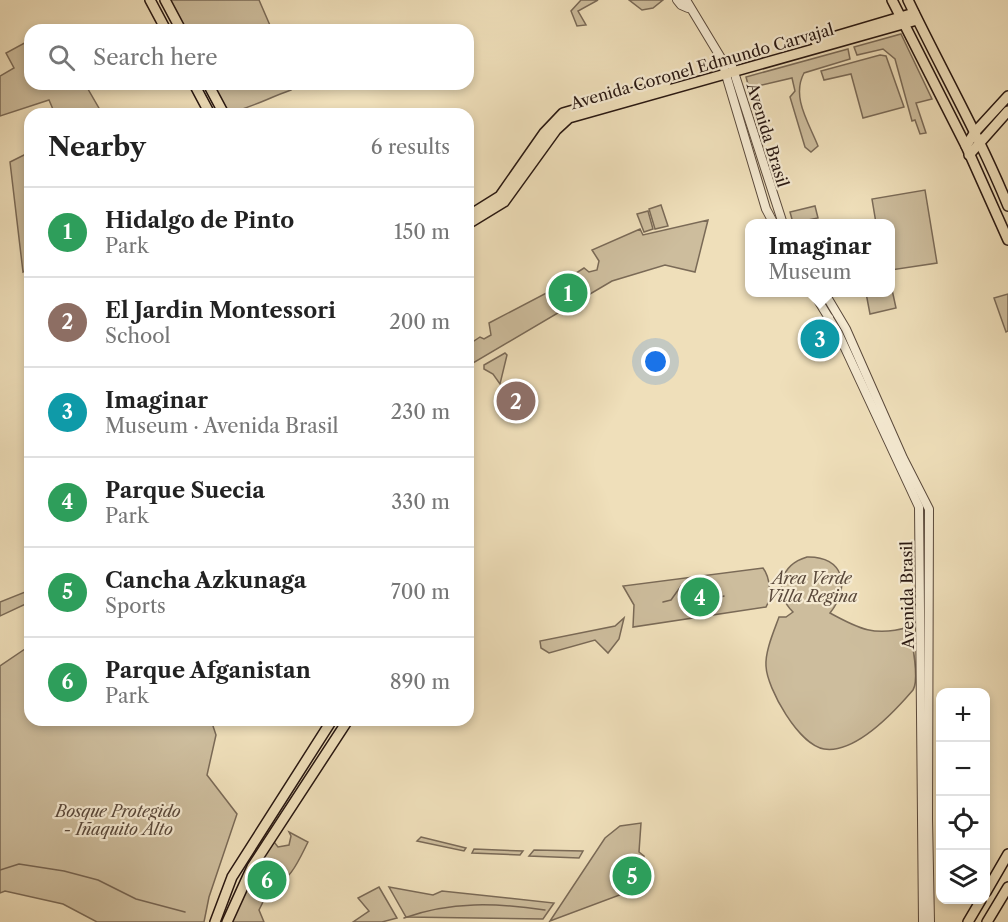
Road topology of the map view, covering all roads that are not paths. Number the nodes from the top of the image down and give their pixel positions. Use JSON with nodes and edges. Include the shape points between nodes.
{"nodes":[{"id":1,"x":150,"y":0,"type":"edge"},
{"id":2,"x":165,"y":0,"type":"edge"},
{"id":3,"x":677,"y":0,"type":"edge"},
{"id":4,"x":891,"y":0,"type":"edge"},
{"id":5,"x":908,"y":0,"type":"edge"},
{"id":6,"x":687,"y":4,"type":"edge"},
{"id":7,"x":915,"y":17,"type":"junction"},
{"id":8,"x":902,"y":21,"type":"junction"},
{"id":9,"x":163,"y":24,"type":"edge"},
{"id":10,"x":178,"y":24,"type":"edge"},
{"id":11,"x":727,"y":67,"type":"junction"},
{"id":12,"x":197,"y":90,"type":"edge"},
{"id":13,"x":211,"y":90,"type":"edge"},
{"id":14,"x":1008,"y":96,"type":"edge"},
{"id":15,"x":207,"y":108,"type":"edge"},
{"id":16,"x":221,"y":108,"type":"edge"},
{"id":17,"x":1008,"y":111,"type":"edge"},
{"id":18,"x":975,"y":132,"type":"junction"},
{"id":19,"x":981,"y":143,"type":"junction"},
{"id":20,"x":967,"y":151,"type":"junction"},
{"id":21,"x":1008,"y":206,"type":"edge"},
{"id":22,"x":474,"y":212,"type":"edge"},
{"id":23,"x":771,"y":219,"type":"edge"},
{"id":24,"x":781,"y":219,"type":"edge"},
{"id":25,"x":474,"y":220,"type":"edge"},
{"id":26,"x":1008,"y":240,"type":"edge"},
{"id":27,"x":816,"y":297,"type":"edge"},
{"id":28,"x":827,"y":297,"type":"edge"},
{"id":29,"x":829,"y":318,"type":"junction"},
{"id":30,"x":822,"y":327,"type":"dead end"},
{"id":31,"x":328,"y":726,"type":"edge"},
{"id":32,"x":344,"y":726,"type":"edge"},
{"id":33,"x":1008,"y":854,"type":"edge"},
{"id":34,"x":990,"y":885,"type":"edge"},
{"id":35,"x":1008,"y":887,"type":"edge"},
{"id":36,"x":979,"y":904,"type":"edge"},
{"id":37,"x":215,"y":922,"type":"edge"},
{"id":38,"x":227,"y":922,"type":"edge"},
{"id":39,"x":923,"y":922,"type":"edge"},
{"id":40,"x":930,"y":922,"type":"edge"},
{"id":41,"x":968,"y":922,"type":"edge"},
{"id":42,"x":987,"y":922,"type":"edge"}],
"edges":[{"from":1,"to":9,"type":"main road"},
{"from":2,"to":10,"type":"main road"},
{"from":3,"to":6,"type":"street","name":"Avenida Brasil","via":[[681,5]]},
{"from":4,"to":8,"type":"main road"},
{"from":5,"to":7,"type":"main road"},
{"from":6,"to":11,"type":"street","name":"Avenida Brasil"},
{"from":7,"to":8,"type":"main road","name":"Avenida Coronel Edmundo Carvajal"},
{"from":7,"to":18,"type":"main road"},
{"from":8,"to":11,"type":"main road","name":"Avenida Coronel Edmundo Carvajal"},
{"from":8,"to":20,"type":"main road"},
{"from":11,"to":22,"type":"main road","name":"Avenida Coronel Edmundo Carvajal","via":[[563,113],[544,133],[500,196]]},
{"from":11,"to":23,"type":"street","name":"Avenida Brasil"},
{"from":11,"to":24,"type":"street","name":"Avenida Brasil"},
{"from":11,"to":25,"type":"main road","name":"Avenida Coronel Edmundo Carvajal","via":[[569,118],[556,129],[504,202]]},
{"from":12,"to":15,"type":"main road"},
{"from":13,"to":16,"type":"main road"},
{"from":14,"to":18,"type":"main road"},
{"from":17,"to":19,"type":"main road"},
{"from":18,"to":19,"type":"main road"},
{"from":18,"to":20,"type":"main road"},
{"from":19,"to":20,"type":"main road"},
{"from":19,"to":21,"type":"main road"},
{"from":20,"to":26,"type":"main road"},
{"from":27,"to":29,"type":"street","name":"Avenida Brasil"},
{"from":28,"to":40,"type":"street","name":"Avenida Brasil","via":[[846,329],[929,509]]},
{"from":29,"to":30,"type":"street","via":[[828,325]]},
{"from":29,"to":39,"type":"street","name":"Avenida Brasil","via":[[919,507]]},
{"from":31,"to":37,"type":"main road","via":[[236,870]]},
{"from":32,"to":38,"type":"main road","via":[[252,867]]},
{"from":33,"to":34,"type":"main road"},
{"from":35,"to":42,"type":"main road"},
{"from":36,"to":41,"type":"main road"}]}
